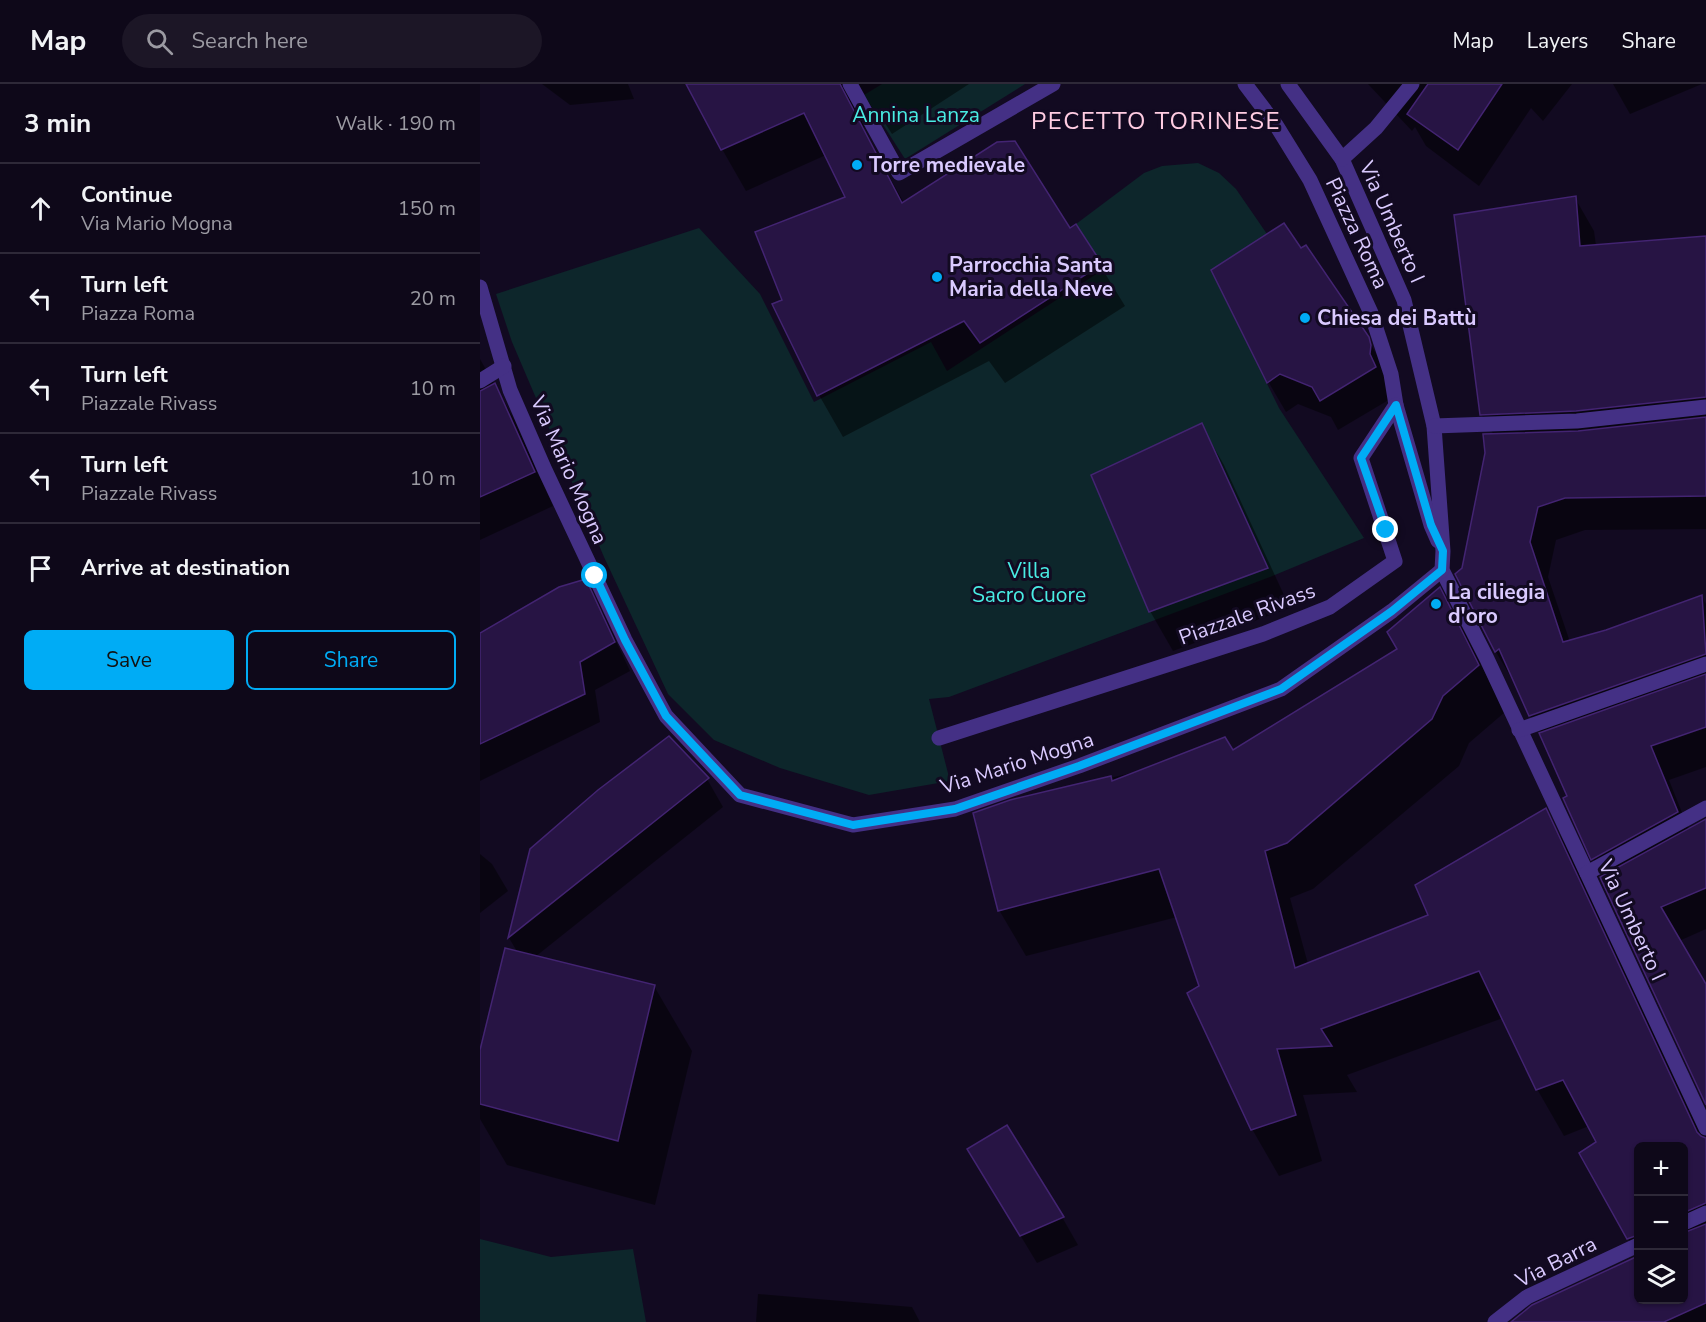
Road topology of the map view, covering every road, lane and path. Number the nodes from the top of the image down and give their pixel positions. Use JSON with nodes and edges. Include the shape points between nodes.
{"nodes":[{"id":1,"x":850,"y":84,"type":"edge"},
{"id":2,"x":1053,"y":84,"type":"edge"},
{"id":3,"x":1245,"y":84,"type":"edge"},
{"id":4,"x":1288,"y":84,"type":"edge"},
{"id":5,"x":1412,"y":84,"type":"edge"},
{"id":6,"x":1342,"y":159,"type":"junction"},
{"id":7,"x":480,"y":287,"type":"edge"},
{"id":8,"x":504,"y":366,"type":"junction"},
{"id":9,"x":480,"y":381,"type":"edge"},
{"id":10,"x":1396,"y":405,"type":"junction"},
{"id":11,"x":1706,"y":407,"type":"edge"},
{"id":12,"x":1434,"y":426,"type":"junction"},
{"id":13,"x":1443,"y":551,"type":"junction"},
{"id":14,"x":1442,"y":570,"type":"junction"},
{"id":15,"x":1706,"y":664,"type":"edge"},
{"id":16,"x":1519,"y":730,"type":"junction"},
{"id":17,"x":939,"y":738,"type":"dead end"},
{"id":18,"x":1698,"y":809,"type":"edge"},
{"id":19,"x":1587,"y":873,"type":"junction"},
{"id":20,"x":1706,"y":1128,"type":"edge"},
{"id":21,"x":1706,"y":1213,"type":"edge"},
{"id":22,"x":1688,"y":1221,"type":"edge"},
{"id":23,"x":1634,"y":1247,"type":"edge"},
{"id":24,"x":1495,"y":1322,"type":"edge"}],
"edges":[{"from":1,"to":2,"type":"street","via":[[899,173]]},
{"from":3,"to":10,"type":"street","name":"Piazza Roma","via":[[1310,180],[1371,313],[1391,374]]},
{"from":4,"to":6,"type":"street","name":"Via Umberto I"},
{"from":5,"to":6,"type":"street","via":[[1376,128]]},
{"from":6,"to":12,"type":"street","name":"Via Umberto I","via":[[1404,300]]},
{"from":7,"to":8,"type":"street","name":"Via Mario Mogna"},
{"from":8,"to":9,"type":"street"},
{"from":8,"to":14,"type":"street","name":"Via Mario Mogna","via":[[510,390],[544,468],[625,640],[666,716],[740,795],[853,825],[955,809],[1281,689],[1392,611]]},
{"from":10,"to":13,"type":"street","name":"Piazza Roma","via":[[1431,525]]},
{"from":10,"to":17,"type":"street","name":"Piazzale Rivass","via":[[1361,458],[1395,561],[1330,608],[1263,634]]},
{"from":11,"to":12,"type":"street","via":[[1577,421]]},
{"from":12,"to":13,"type":"street","name":"Via Umberto I"},
{"from":13,"to":14,"type":"street","name":"Via Umberto I"},
{"from":14,"to":16,"type":"street","name":"Via Umberto I"},
{"from":15,"to":16,"type":"street"},
{"from":16,"to":19,"type":"street","name":"Via Umberto I"},
{"from":18,"to":19,"type":"street"},
{"from":19,"to":20,"type":"street","name":"Via Umberto I"},
{"from":21,"to":22,"type":"street"},
{"from":23,"to":24,"type":"street","name":"Via Barra","via":[[1527,1297]]}]}
